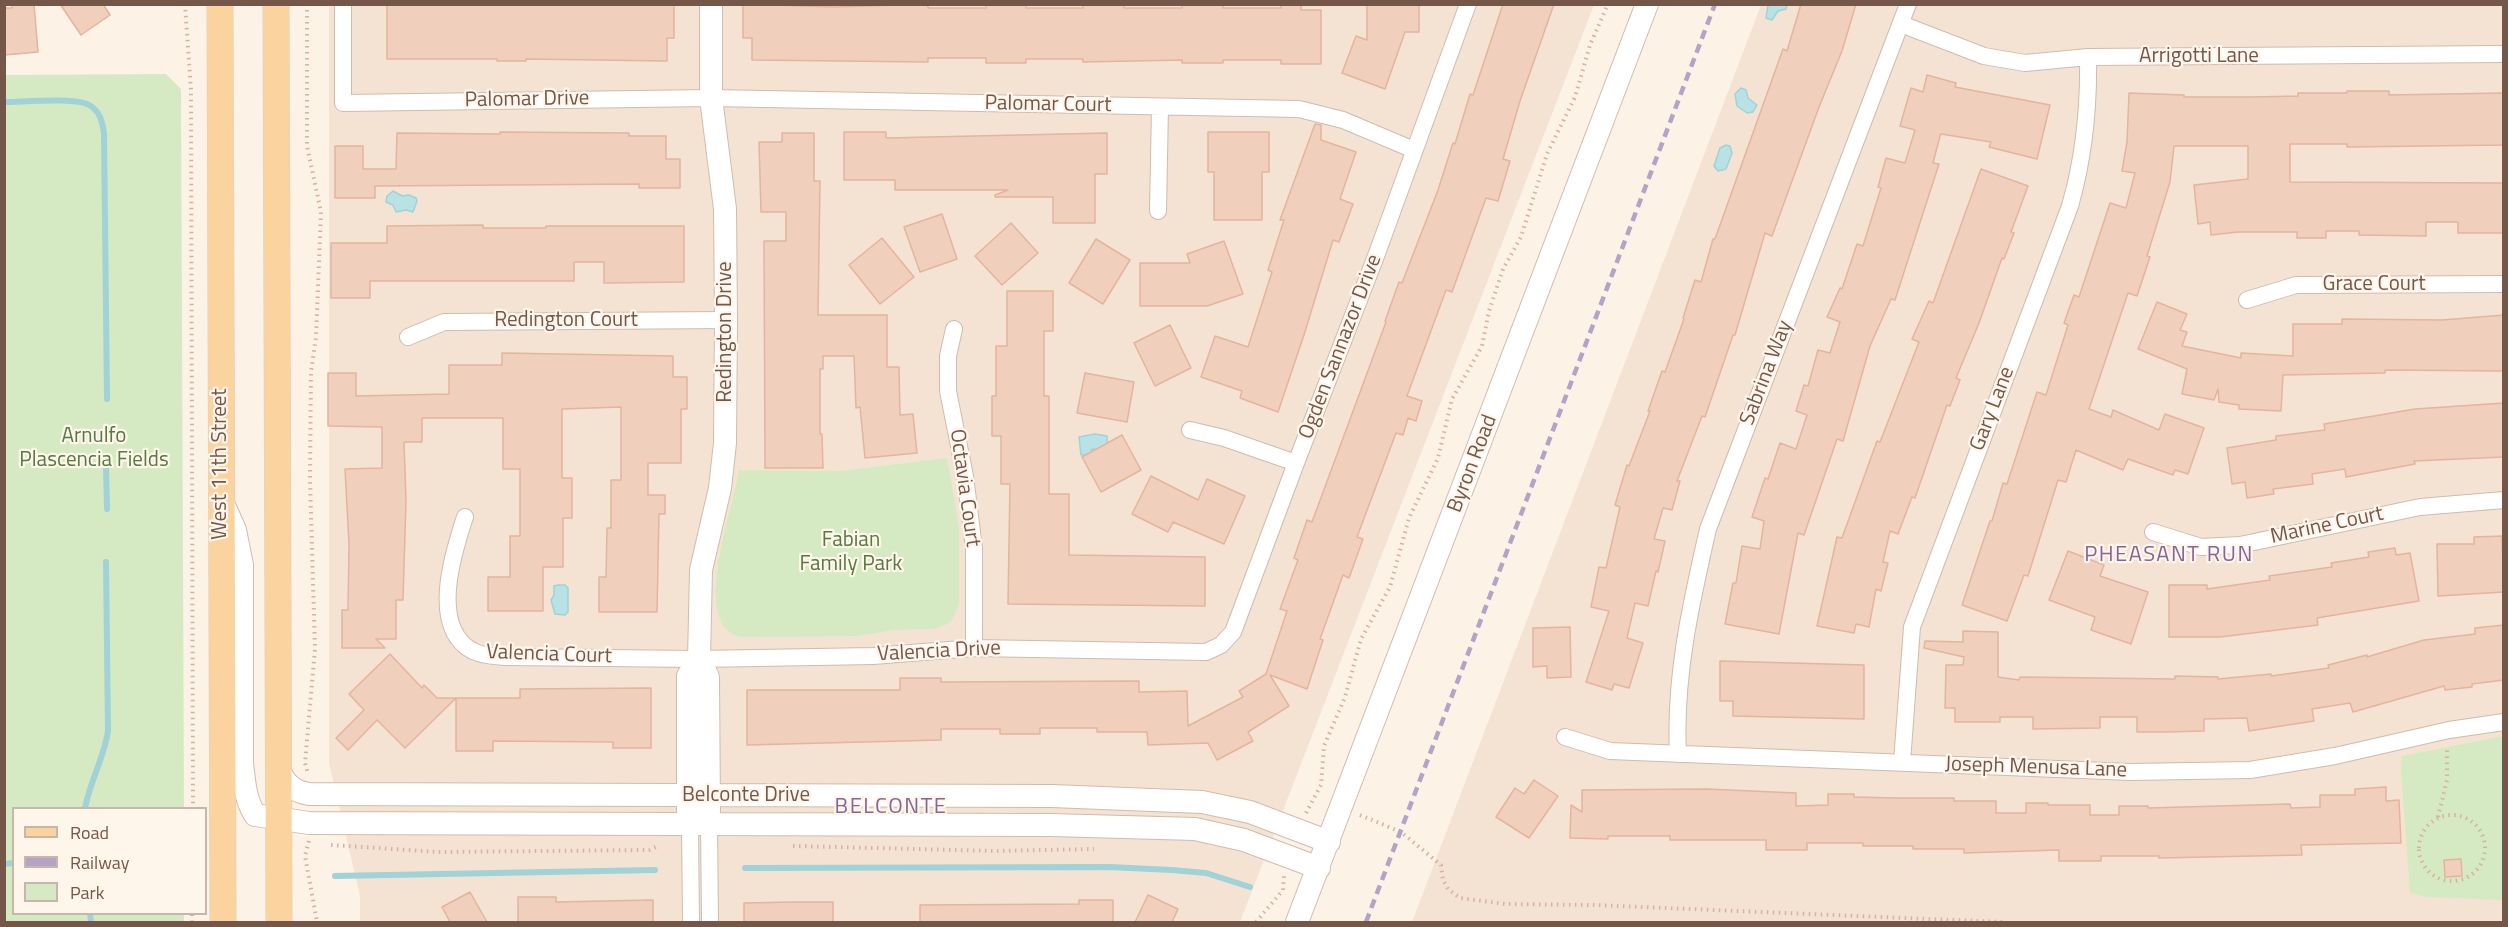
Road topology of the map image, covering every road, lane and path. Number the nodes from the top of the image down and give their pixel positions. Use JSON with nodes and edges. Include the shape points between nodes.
{"nodes":[{"id":1,"x":185,"y":4,"type":"edge"},
{"id":2,"x":220,"y":4,"type":"edge"},
{"id":3,"x":276,"y":4,"type":"edge"},
{"id":4,"x":307,"y":4,"type":"edge"},
{"id":5,"x":344,"y":4,"type":"edge"},
{"id":6,"x":711,"y":4,"type":"edge"},
{"id":7,"x":1468,"y":4,"type":"edge"},
{"id":8,"x":1608,"y":4,"type":"edge"},
{"id":9,"x":1647,"y":4,"type":"edge"},
{"id":10,"x":1908,"y":4,"type":"edge"},
{"id":11,"x":1901,"y":24,"type":"junction"},
{"id":12,"x":2504,"y":54,"type":"edge"},
{"id":13,"x":2088,"y":57,"type":"junction"},
{"id":14,"x":711,"y":98,"type":"junction"},
{"id":15,"x":1160,"y":107,"type":"junction"},
{"id":16,"x":1414,"y":150,"type":"junction"},
{"id":17,"x":1158,"y":211,"type":"dead end"},
{"id":18,"x":2504,"y":284,"type":"edge"},
{"id":19,"x":2247,"y":300,"type":"dead end"},
{"id":20,"x":726,"y":320,"type":"junction"},
{"id":21,"x":954,"y":329,"type":"dead end"},
{"id":22,"x":408,"y":337,"type":"dead end"},
{"id":23,"x":1190,"y":430,"type":"dead end"},
{"id":24,"x":1296,"y":463,"type":"junction"},
{"id":25,"x":221,"y":500,"type":"junction"},
{"id":26,"x":2504,"y":500,"type":"edge"},
{"id":27,"x":465,"y":517,"type":"dead end"},
{"id":28,"x":2153,"y":532,"type":"dead end"},
{"id":29,"x":974,"y":648,"type":"junction"},
{"id":30,"x":1180,"y":652,"type":"joint"},
{"id":31,"x":699,"y":659,"type":"junction"},
{"id":32,"x":2504,"y":722,"type":"edge"},
{"id":33,"x":1565,"y":737,"type":"dead end"},
{"id":34,"x":2447,"y":748,"type":"dead end"},
{"id":35,"x":1678,"y":754,"type":"junction"},
{"id":36,"x":1902,"y":762,"type":"junction"},
{"id":37,"x":278,"y":767,"type":"junction"},
{"id":38,"x":309,"y":776,"type":"dead end"},
{"id":39,"x":698,"y":796,"type":"junction"},
{"id":40,"x":193,"y":807,"type":"edge"},
{"id":41,"x":1342,"y":808,"type":"junction"},
{"id":42,"x":2438,"y":817,"type":"junction"},
{"id":43,"x":278,"y":819,"type":"junction"},
{"id":44,"x":697,"y":830,"type":"junction"},
{"id":45,"x":1299,"y":831,"type":"junction"},
{"id":46,"x":1329,"y":842,"type":"junction"},
{"id":47,"x":318,"y":844,"type":"dead end"},
{"id":48,"x":329,"y":845,"type":"dead end"},
{"id":49,"x":788,"y":846,"type":"dead end"},
{"id":50,"x":1099,"y":849,"type":"dead end"},
{"id":51,"x":1290,"y":857,"type":"junction"},
{"id":52,"x":1318,"y":868,"type":"junction"},
{"id":53,"x":223,"y":922,"type":"edge"},
{"id":54,"x":279,"y":922,"type":"edge"},
{"id":55,"x":317,"y":922,"type":"edge"},
{"id":56,"x":691,"y":922,"type":"edge"},
{"id":57,"x":710,"y":922,"type":"edge"},
{"id":58,"x":1256,"y":922,"type":"edge"},
{"id":59,"x":1297,"y":922,"type":"edge"},
{"id":60,"x":2004,"y":922,"type":"edge"}],
"edges":[{"from":1,"to":40,"type":"path","via":[[191,102]]},
{"from":2,"to":25,"type":"main road","name":"West 11th Street"},
{"from":3,"to":37,"type":"main road"},
{"from":4,"to":38,"type":"path","via":[[307,146],[321,212],[311,372],[315,649],[305,763]]},
{"from":5,"to":14,"type":"street","name":"Palomar Drive","via":[[343,103]]},
{"from":6,"to":14,"type":"main road","name":"Redington Drive"},
{"from":7,"to":16,"type":"street","name":"Ogden Sannazor Drive"},
{"from":8,"to":45,"type":"path","via":[[1590,45],[1575,97],[1547,154],[1521,237],[1503,269],[1482,346],[1452,399],[1437,458],[1409,518],[1390,587],[1361,639],[1345,697],[1324,746],[1321,785]]},
{"from":9,"to":41,"type":"main road","name":"Byron Road"},
{"from":10,"to":11,"type":"street","name":"Sabrina Way"},
{"from":11,"to":13,"type":"street","name":"Arrigotti Lane","via":[[1984,56],[2025,63]]},
{"from":11,"to":35,"type":"street","name":"Sabrina Way","via":[[1708,529],[1687,618],[1676,724]]},
{"from":12,"to":13,"type":"street","name":"Arrigotti Lane"},
{"from":13,"to":36,"type":"street","name":"Gary Lane","via":[[2086,126],[2070,206],[1912,627]]},
{"from":14,"to":15,"type":"street","name":"Palomar Court"},
{"from":14,"to":20,"type":"main road","name":"Redington Drive","via":[[725,210]]},
{"from":15,"to":16,"type":"street","name":"Palomar Court","via":[[1299,110],[1343,120]]},
{"from":15,"to":17,"type":"street"},
{"from":16,"to":24,"type":"street","name":"Ogden Sannazor Drive"},
{"from":18,"to":19,"type":"street","name":"Grace Court","via":[[2296,285]]},
{"from":20,"to":22,"type":"street","name":"Redington Court","via":[[444,322]]},
{"from":20,"to":31,"type":"main road","name":"Redington Drive","via":[[725,443],[720,488],[701,570]]},
{"from":21,"to":29,"type":"street","name":"Octavia Court","via":[[948,356],[948,391],[974,548]]},
{"from":23,"to":24,"type":"street"},
{"from":24,"to":30,"type":"street","name":"Ogden Sannazor Drive","via":[[1233,632],[1221,645],[1206,652]]},
{"from":25,"to":43,"type":"main road","name":"Belconte Drive","via":[[235,530],[242,565],[245,791],[255,815]]},
{"from":25,"to":53,"type":"main road","name":"West 11th Street"},
{"from":26,"to":28,"type":"street","name":"Marine Court","via":[[2420,507],[2240,545],[2200,547]]},
{"from":27,"to":31,"type":"street","name":"Valencia Court","via":[[453,555],[448,596],[452,627],[460,642],[475,652],[505,657]]},
{"from":29,"to":30,"type":"street","name":"Valencia Drive"},
{"from":29,"to":31,"type":"street","name":"Valencia Drive","via":[[873,656]]},
{"from":31,"to":39,"type":"main road","name":"Redington Drive","via":[[708,677]]},
{"from":32,"to":36,"type":"street","name":"Joseph Menusa Lane","via":[[2250,770],[2131,772]]},
{"from":33,"to":35,"type":"street","name":"Joseph Menusa Lane","via":[[1610,751]]},
{"from":34,"to":42,"type":"path","via":[[2447,780]]},
{"from":35,"to":36,"type":"street","name":"Joseph Menusa Lane"},
{"from":37,"to":39,"type":"main road","name":"Belconte Drive","via":[[290,787],[309,794]]},
{"from":37,"to":43,"type":"main road"},
{"from":39,"to":44,"type":"main road","name":"Redington Drive"},
{"from":39,"to":45,"type":"main road","name":"Belconte Drive","via":[[1052,796],[1202,802],[1250,812]]},
{"from":41,"to":46,"type":"main road","name":"Byron Road"},
{"from":41,"to":60,"type":"path","via":[[1401,832],[1441,865],[1448,889],[1460,898],[1505,904]]},
{"from":42,"to":42,"type":"path","via":[[2459,815],[2469,819],[2482,834],[2484,856],[2472,875],[2450,881],[2438,878],[2422,862],[2419,841]]},
{"from":43,"to":44,"type":"main road","name":"Belconte Drive","via":[[309,823]]},
{"from":43,"to":54,"type":"main road"},
{"from":44,"to":48,"type":"path","via":[[649,850],[439,852]]},
{"from":44,"to":51,"type":"main road","name":"Belconte Drive","via":[[1051,825],[1195,829],[1244,840]]},
{"from":44,"to":56,"type":"street","name":"Redington Drive"},
{"from":44,"to":57,"type":"street","name":"Redington Drive"},
{"from":45,"to":46,"type":"main road","name":"Belconte Drive"},
{"from":46,"to":52,"type":"main road","name":"Byron Road"},
{"from":47,"to":55,"type":"path","via":[[309,840],[304,856]]},
{"from":49,"to":50,"type":"path"},
{"from":51,"to":52,"type":"main road","name":"Belconte Drive"},
{"from":51,"to":58,"type":"path","via":[[1283,890]]},
{"from":52,"to":59,"type":"main road","name":"Byron Road"}]}
